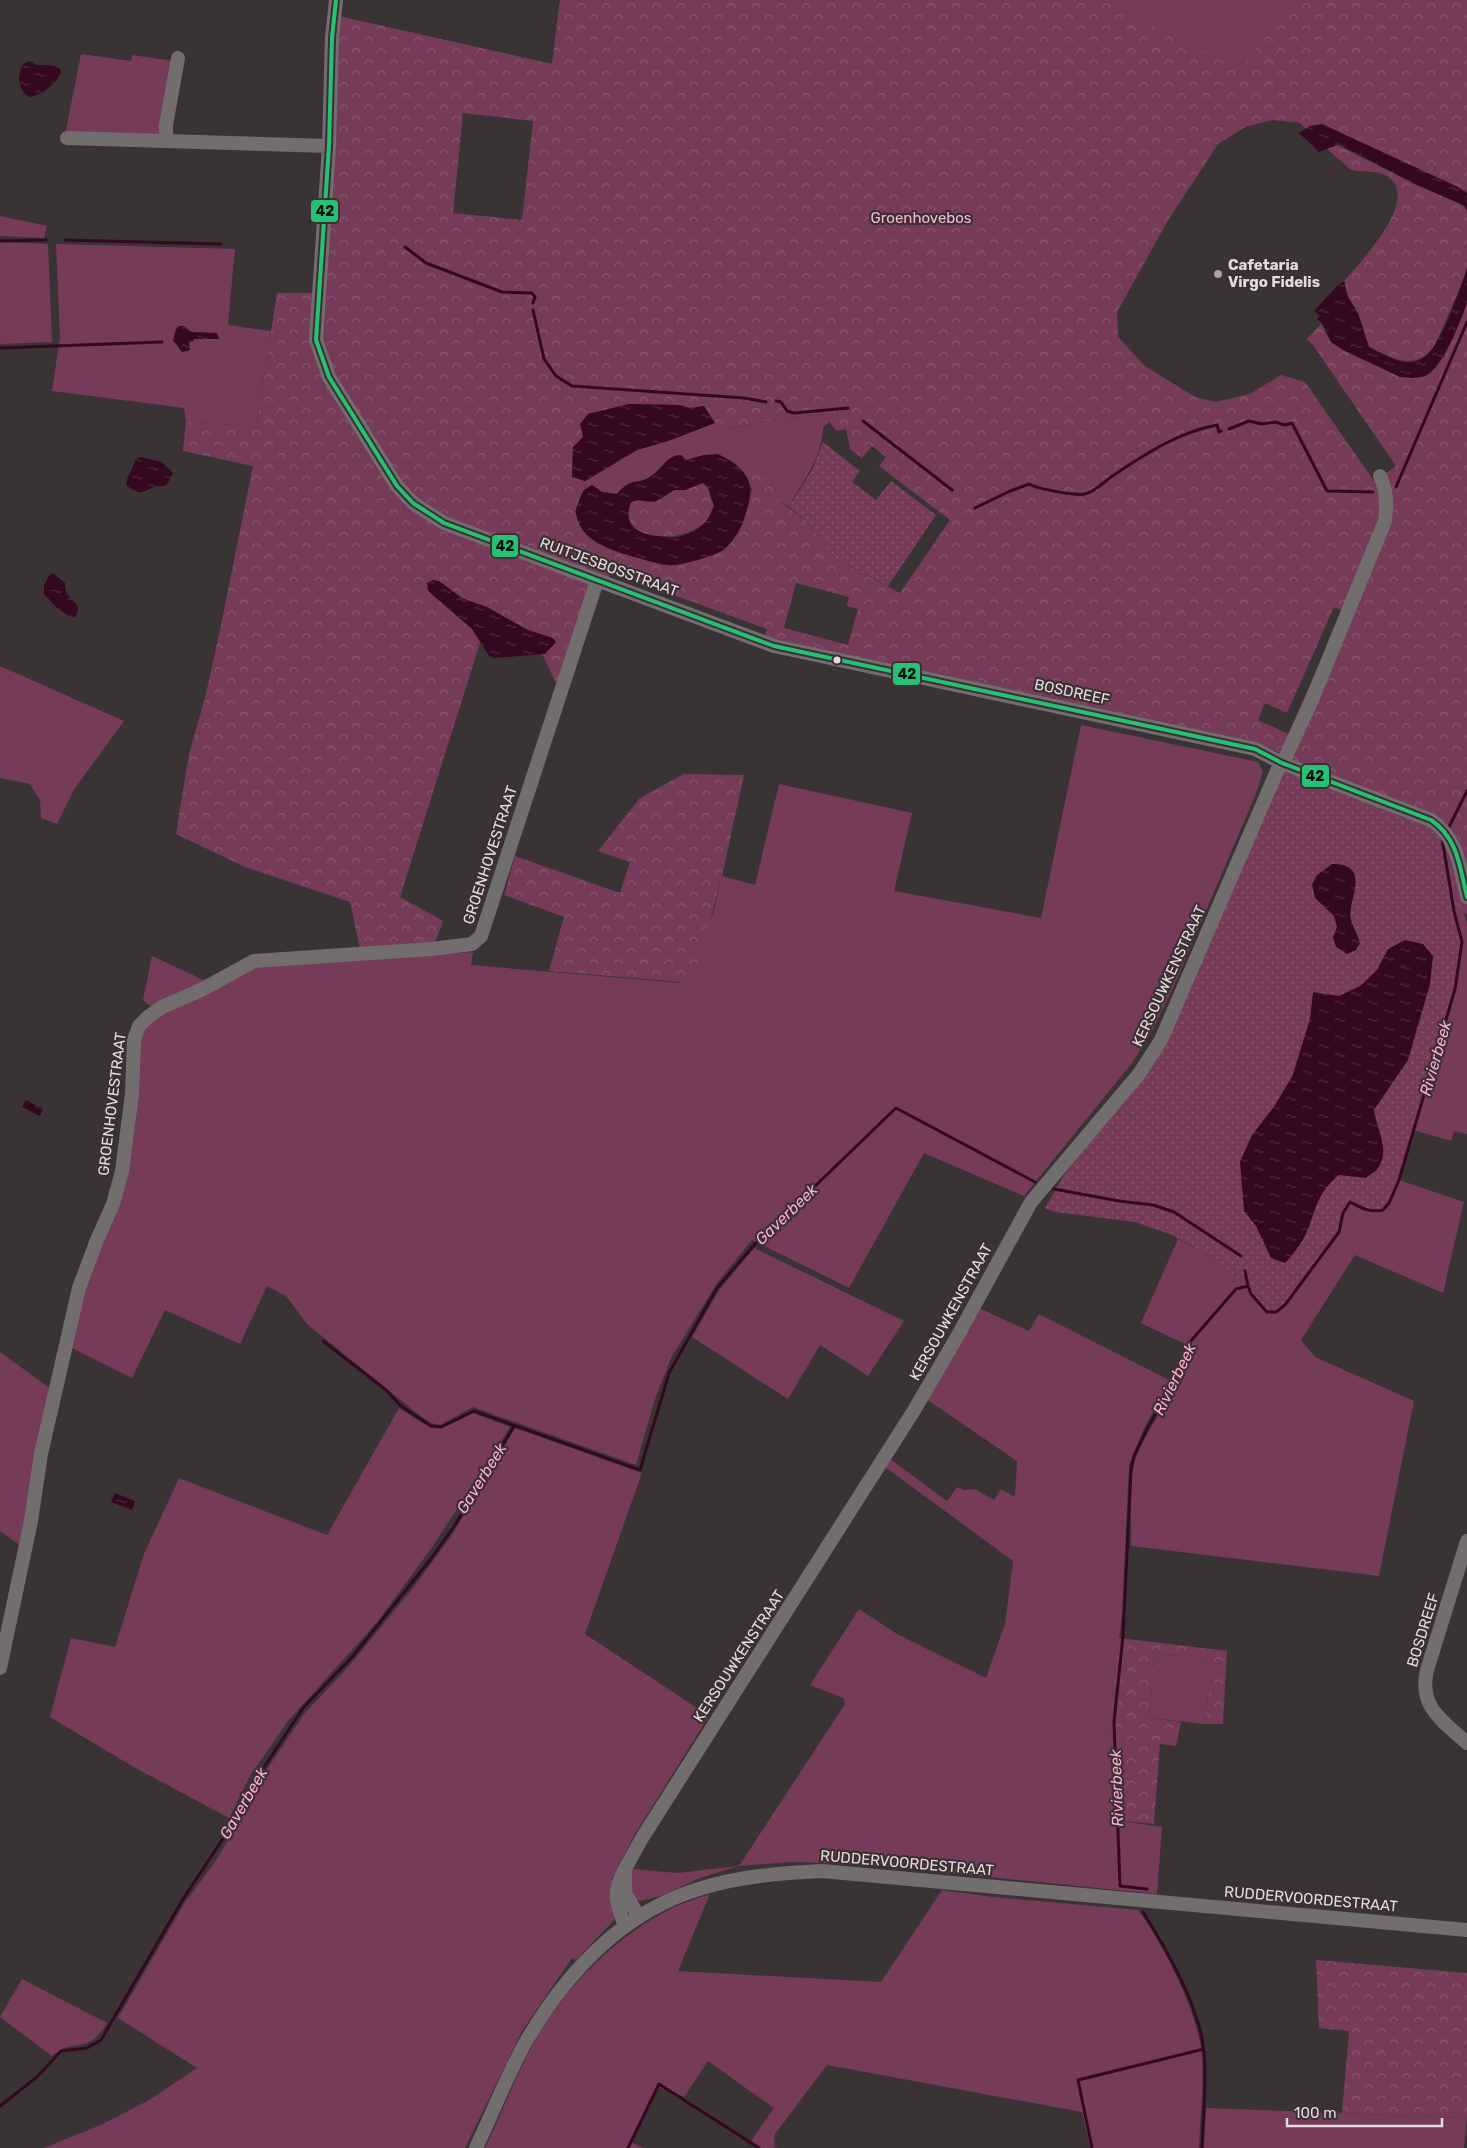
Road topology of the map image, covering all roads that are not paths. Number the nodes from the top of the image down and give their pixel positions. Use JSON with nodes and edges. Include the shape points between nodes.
{"nodes":[{"id":1,"x":336,"y":0,"type":"edge"},
{"id":2,"x":178,"y":58,"type":"dead end"},
{"id":3,"x":67,"y":138,"type":"dead end"},
{"id":4,"x":166,"y":141,"type":"junction"},
{"id":5,"x":329,"y":146,"type":"junction"},
{"id":6,"x":1380,"y":476,"type":"dead end"},
{"id":7,"x":597,"y":581,"type":"junction"},
{"id":8,"x":852,"y":663,"type":"joint"},
{"id":9,"x":1282,"y":763,"type":"junction"},
{"id":10,"x":1467,"y":897,"type":"edge"},
{"id":11,"x":1467,"y":1541,"type":"edge"},
{"id":12,"x":0,"y":1668,"type":"edge"},
{"id":13,"x":1467,"y":1743,"type":"edge"},
{"id":14,"x":625,"y":1869,"type":"junction"},
{"id":15,"x":639,"y":1917,"type":"junction"},
{"id":16,"x":625,"y":1926,"type":"junction"},
{"id":17,"x":1467,"y":1930,"type":"edge"},
{"id":18,"x":476,"y":2148,"type":"edge"}],
"edges":[{"from":1,"to":5,"type":"street","name":"RUITJESBOSSTRAAT"},
{"from":2,"to":4,"type":"street"},
{"from":3,"to":4,"type":"street"},
{"from":4,"to":5,"type":"street"},
{"from":5,"to":7,"type":"street","name":"RUITJESBOSSTRAAT","via":[[316,332],[328,377],[397,486],[428,515]]},
{"from":6,"to":9,"type":"street","via":[[1385,485],[1386,521]]},
{"from":7,"to":8,"type":"street","name":"RUITJESBOSSTRAAT","via":[[774,646]]},
{"from":7,"to":12,"type":"street","name":"GROENHOVESTRAAT","via":[[481,936],[472,944],[431,949],[254,961],[162,1008],[139,1026],[134,1040],[132,1094],[122,1171],[113,1204],[79,1288],[43,1444],[31,1521]]},
{"from":8,"to":9,"type":"street","name":"BOSDREEF","via":[[1255,749]]},
{"from":9,"to":10,"type":"street","name":"BOSDREEF","via":[[1439,825],[1453,842]]},
{"from":9,"to":14,"type":"street","name":"KERSOUWKENSTRAAT","via":[[1181,996],[1151,1056],[1031,1202],[914,1412]]},
{"from":11,"to":13,"type":"street","name":"BOSDREEF","via":[[1424,1687],[1432,1708]]},
{"from":14,"to":15,"type":"street","via":[[625,1893]]},
{"from":14,"to":16,"type":"street","name":"KERSOUWKENSTRAAT","via":[[617,1884],[615,1899]]},
{"from":15,"to":16,"type":"street","name":"RUDDERVOORDESTRAAT"},
{"from":15,"to":17,"type":"street","name":"RUDDERVOORDESTRAAT","via":[[701,1888],[740,1879],[822,1871]]},
{"from":16,"to":18,"type":"street","name":"RUDDERVOORDESTRAAT","via":[[595,1950],[554,1997],[523,2047]]}]}
